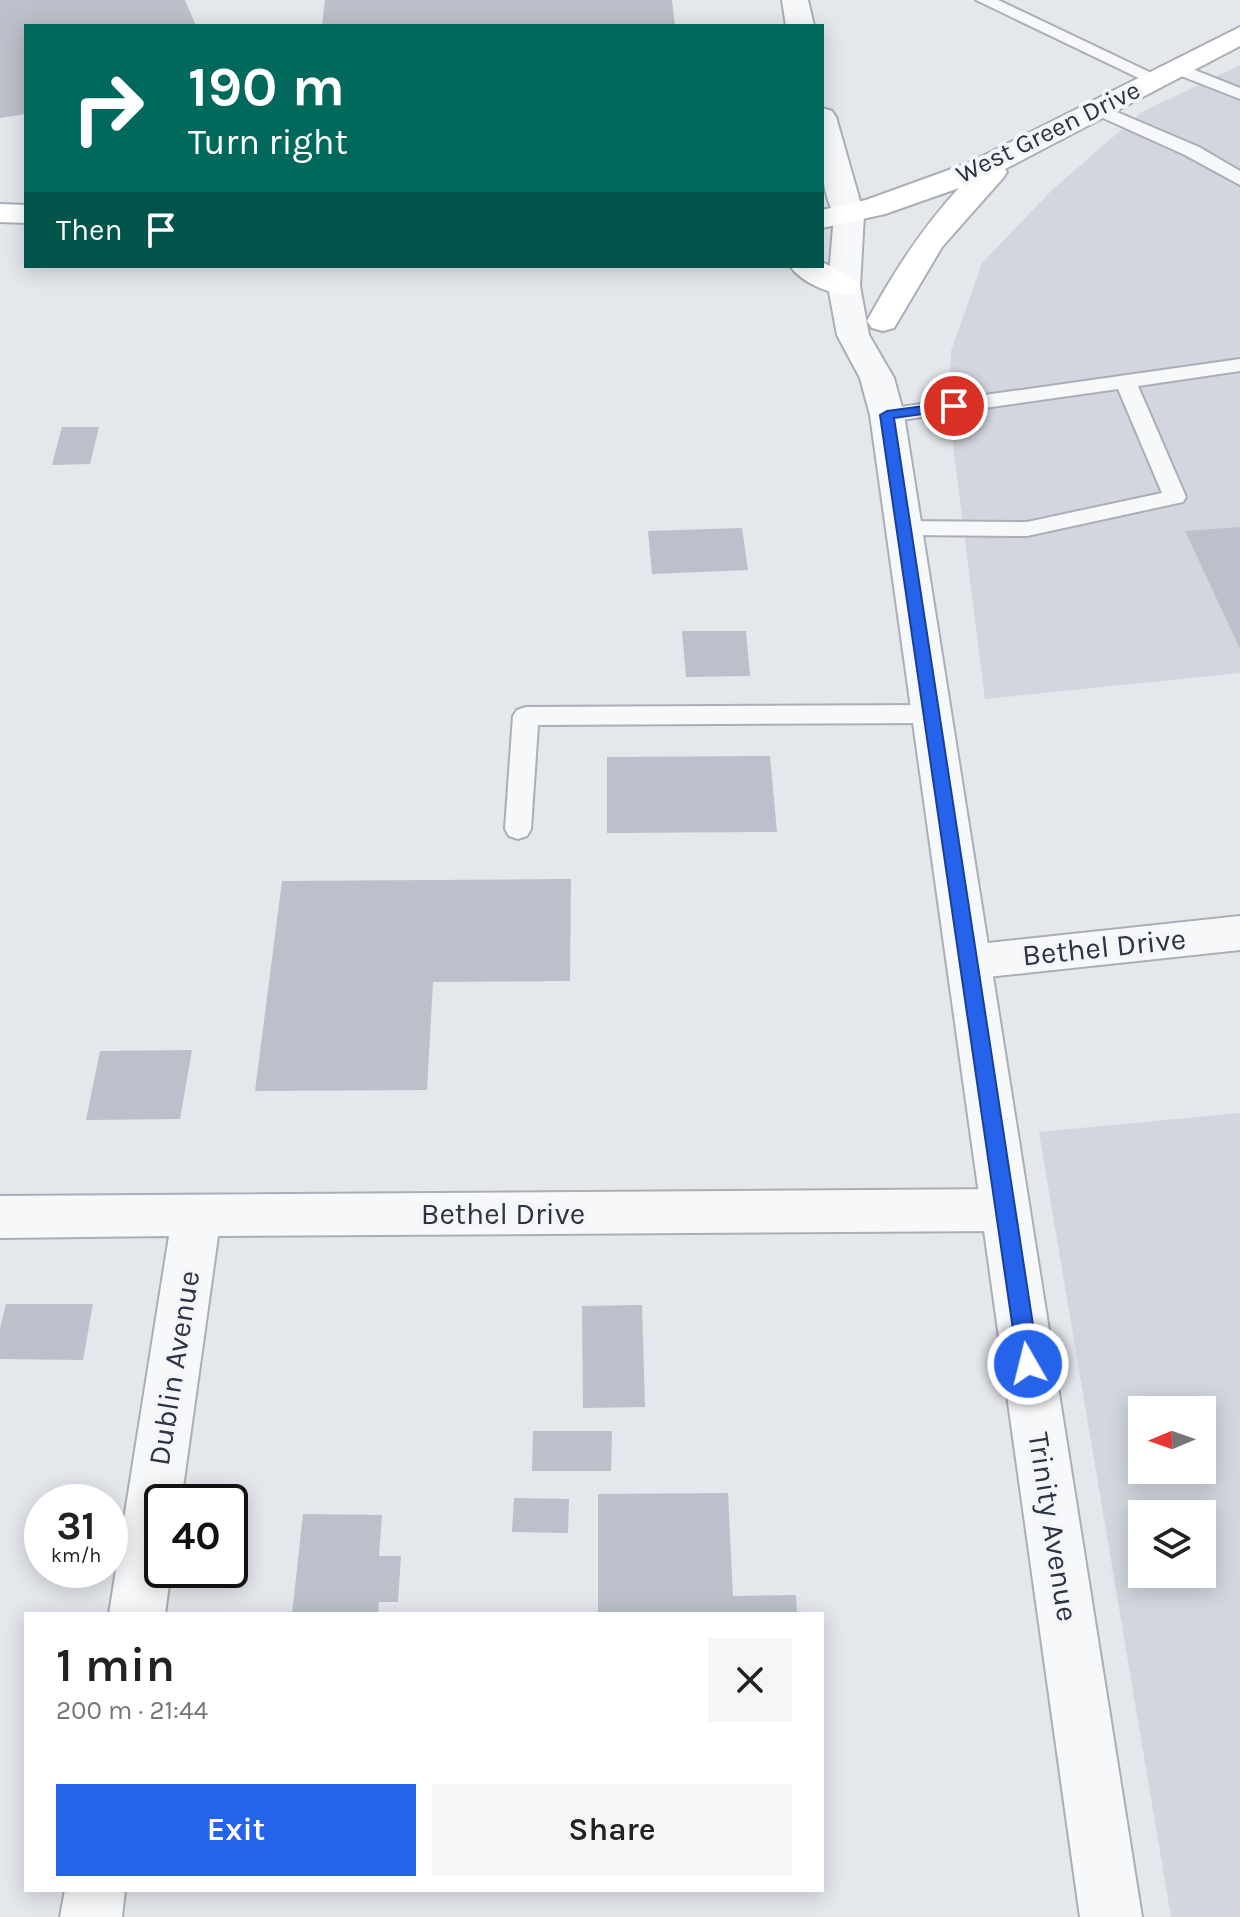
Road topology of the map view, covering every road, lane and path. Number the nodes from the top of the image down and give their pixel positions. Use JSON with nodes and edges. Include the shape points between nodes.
{"nodes":[{"id":1,"x":795,"y":0,"type":"edge"},
{"id":2,"x":984,"y":0,"type":"edge"},
{"id":3,"x":800,"y":24,"type":"edge"},
{"id":4,"x":1236,"y":41,"type":"edge"},
{"id":5,"x":1166,"y":74,"type":"junction"},
{"id":6,"x":1240,"y":94,"type":"edge"},
{"id":7,"x":1098,"y":109,"type":"junction"},
{"id":8,"x":824,"y":139,"type":"edge"},
{"id":9,"x":1012,"y":153,"type":"junction"},
{"id":10,"x":1240,"y":179,"type":"edge"},
{"id":11,"x":0,"y":213,"type":"edge"},
{"id":12,"x":24,"y":214,"type":"edge"},
{"id":13,"x":831,"y":216,"type":"edge"},
{"id":14,"x":810,"y":268,"type":"edge"},
{"id":15,"x":844,"y":286,"type":"junction"},
{"id":16,"x":883,"y":321,"type":"junction"},
{"id":17,"x":1240,"y":365,"type":"edge"},
{"id":18,"x":877,"y":378,"type":"junction"},
{"id":19,"x":1126,"y":382,"type":"junction"},
{"id":20,"x":887,"y":415,"type":"junction"},
{"id":21,"x":903,"y":528,"type":"junction"},
{"id":22,"x":931,"y":714,"type":"junction"},
{"id":23,"x":518,"y":829,"type":"dead end"},
{"id":24,"x":1240,"y":933,"type":"edge"},
{"id":25,"x":969,"y":962,"type":"junction"},
{"id":26,"x":1005,"y":1210,"type":"junction"},
{"id":27,"x":197,"y":1216,"type":"junction"},
{"id":28,"x":0,"y":1217,"type":"edge"},
{"id":29,"x":137,"y":1612,"type":"edge"},
{"id":30,"x":95,"y":1892,"type":"edge"},
{"id":31,"x":91,"y":1917,"type":"edge"},
{"id":32,"x":1111,"y":1917,"type":"edge"}],
"edges":[{"from":1,"to":3,"type":"street"},
{"from":2,"to":5,"type":"lane"},
{"from":4,"to":5,"type":"main road","name":"West Green Drive"},
{"from":5,"to":6,"type":"lane"},
{"from":5,"to":7,"type":"main road","name":"West Green Drive"},
{"from":7,"to":9,"type":"main road","name":"West Green Drive"},
{"from":7,"to":10,"type":"lane"},
{"from":8,"to":13,"type":"street","name":"Trinity Avenue"},
{"from":9,"to":13,"type":"main road","name":"West Green Drive","via":[[945,182]]},
{"from":9,"to":16,"type":"main road","via":[[953,209],[909,271]]},
{"from":11,"to":12,"type":"main road"},
{"from":13,"to":15,"type":"street","name":"Trinity Avenue"},
{"from":13,"to":16,"type":"street","name":"Trinity Avenue"},
{"from":14,"to":15,"type":"main road"},
{"from":15,"to":18,"type":"street","name":"Trinity Avenue","via":[[853,335]]},
{"from":16,"to":18,"type":"street","name":"Trinity Avenue"},
{"from":17,"to":19,"type":"lane"},
{"from":18,"to":20,"type":"street","name":"Trinity Avenue"},
{"from":19,"to":20,"type":"lane"},
{"from":19,"to":21,"type":"lane","via":[[1175,497],[1027,529]]},
{"from":20,"to":21,"type":"street","name":"Trinity Avenue"},
{"from":21,"to":22,"type":"street","name":"Trinity Avenue"},
{"from":22,"to":23,"type":"lane","via":[[526,716]]},
{"from":22,"to":25,"type":"street","name":"Trinity Avenue"},
{"from":24,"to":25,"type":"street","name":"Bethel Drive"},
{"from":25,"to":26,"type":"street","name":"Trinity Avenue"},
{"from":26,"to":27,"type":"street","name":"Bethel Drive"},
{"from":26,"to":32,"type":"street","name":"Trinity Avenue"},
{"from":27,"to":28,"type":"street","name":"Bethel Drive"},
{"from":27,"to":29,"type":"street","name":"Dublin Avenue"},
{"from":30,"to":31,"type":"street"}]}
